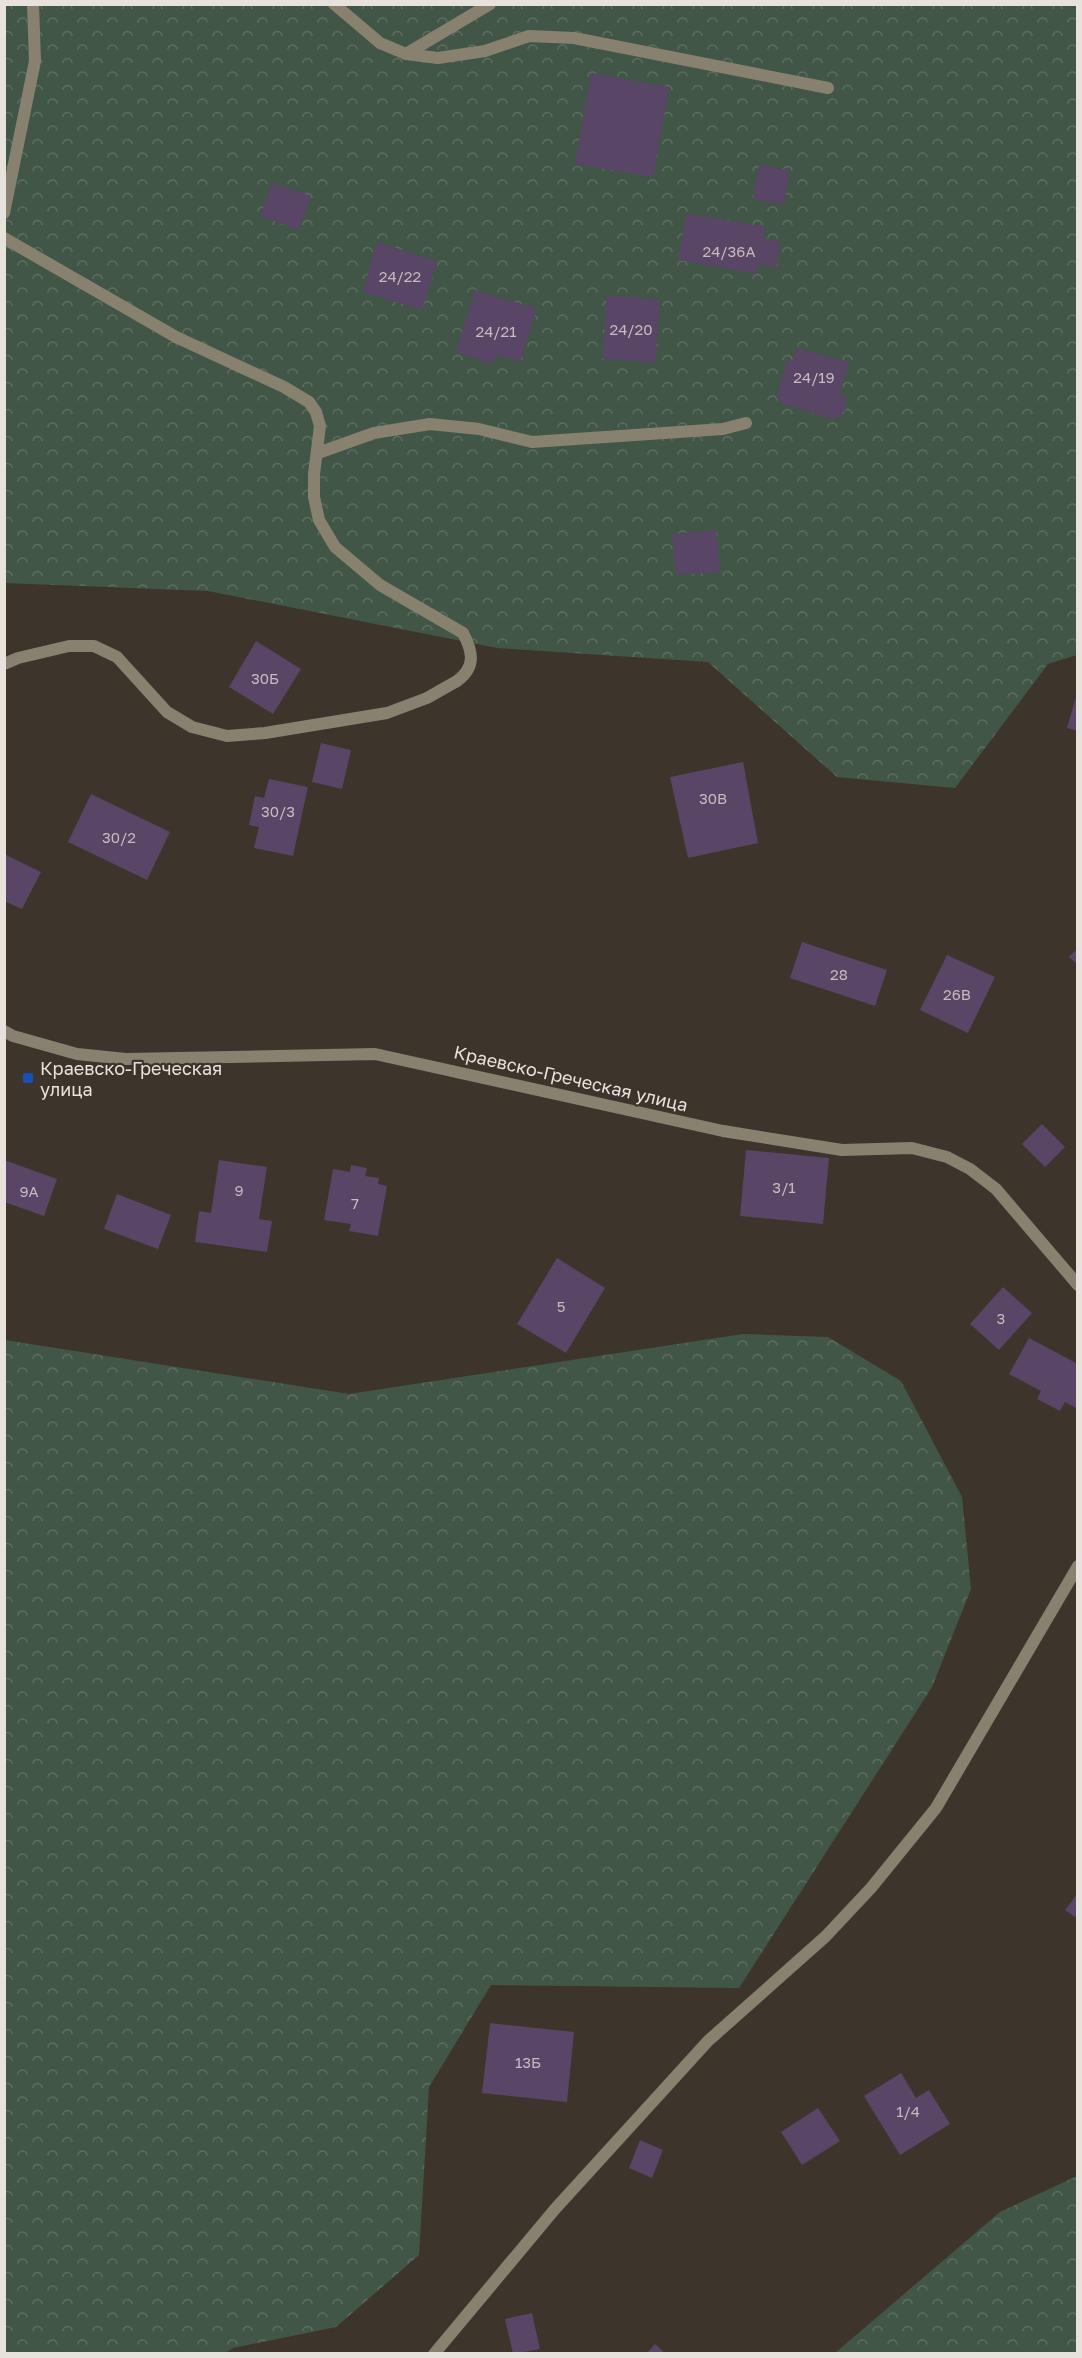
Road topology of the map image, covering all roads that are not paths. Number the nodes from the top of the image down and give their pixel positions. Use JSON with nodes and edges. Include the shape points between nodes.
{"nodes":[{"id":1,"x":33,"y":4,"type":"edge"},
{"id":2,"x":334,"y":4,"type":"edge"},
{"id":3,"x":490,"y":4,"type":"edge"},
{"id":4,"x":406,"y":54,"type":"junction"},
{"id":5,"x":828,"y":88,"type":"dead end"},
{"id":6,"x":4,"y":213,"type":"edge"},
{"id":7,"x":4,"y":238,"type":"edge"},
{"id":8,"x":746,"y":423,"type":"dead end"},
{"id":9,"x":318,"y":453,"type":"junction"},
{"id":10,"x":4,"y":664,"type":"edge"},
{"id":11,"x":4,"y":1031,"type":"edge"},
{"id":12,"x":1077,"y":1285,"type":"edge"},
{"id":13,"x":1077,"y":1566,"type":"edge"},
{"id":14,"x":434,"y":2354,"type":"edge"}],
"edges":[{"from":1,"to":6,"type":"street","via":[[34,61]]},
{"from":2,"to":4,"type":"street","via":[[380,43]]},
{"from":3,"to":4,"type":"street"},
{"from":4,"to":5,"type":"street","via":[[438,58],[485,51],[529,36],[574,38]]},
{"from":7,"to":9,"type":"street","via":[[167,332],[309,402],[320,426]]},
{"from":8,"to":9,"type":"street","via":[[723,429],[532,442],[479,429],[430,424],[374,433]]},
{"from":9,"to":10,"type":"street","via":[[314,497],[320,520],[335,547],[380,585],[463,633],[471,647],[472,662],[467,674],[457,681],[387,713],[227,736],[192,728],[167,712],[117,657],[94,646],[69,645]]},
{"from":11,"to":12,"type":"street","name":"Краевско-Греческая улица","via":[[77,1054],[126,1059],[375,1054],[723,1131],[842,1150],[912,1148],[947,1157],[996,1189]]},
{"from":13,"to":14,"type":"street","via":[[936,1808],[826,1936],[708,2041],[555,2209]]}]}
